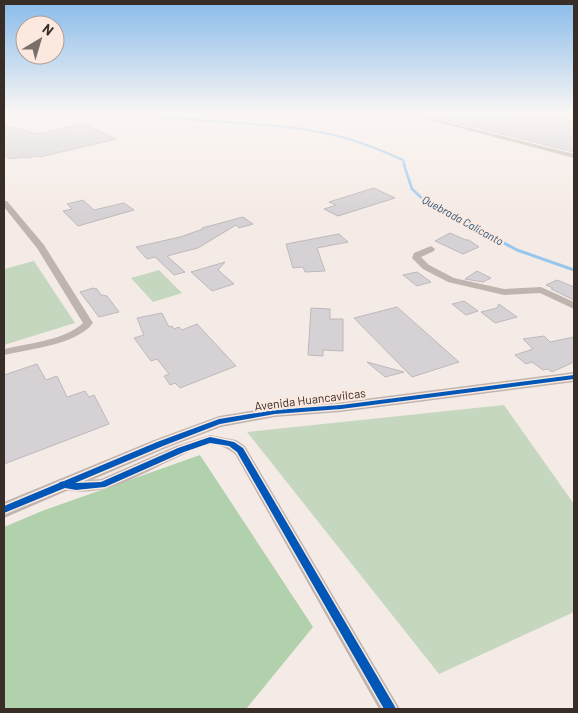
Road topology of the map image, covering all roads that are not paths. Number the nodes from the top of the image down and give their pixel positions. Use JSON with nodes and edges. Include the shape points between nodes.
{"nodes":[{"id":1,"x":540,"y":147,"type":"edge"},
{"id":2,"x":574,"y":156,"type":"edge"},
{"id":3,"x":4,"y":203,"type":"edge"},
{"id":4,"x":431,"y":249,"type":"dead end"},
{"id":5,"x":574,"y":306,"type":"edge"},
{"id":6,"x":4,"y":352,"type":"edge"},
{"id":7,"x":574,"y":377,"type":"edge"},
{"id":8,"x":63,"y":484,"type":"junction"},
{"id":9,"x":4,"y":510,"type":"edge"},
{"id":10,"x":390,"y":709,"type":"edge"}],
"edges":[{"from":1,"to":2,"type":"street"},
{"from":3,"to":6,"type":"street","via":[[41,247],[88,323],[70,335]]},
{"from":4,"to":5,"type":"street","via":[[416,258],[451,280],[504,292],[541,290]]},
{"from":7,"to":8,"type":"street","name":"Avenida Huancavilcas","via":[[274,412],[219,422]]},
{"from":8,"to":9,"type":"street","name":"Avenida Huancavilcas"},
{"from":8,"to":10,"type":"street","via":[[76,487],[102,485],[210,440],[231,444],[240,450]]}]}
